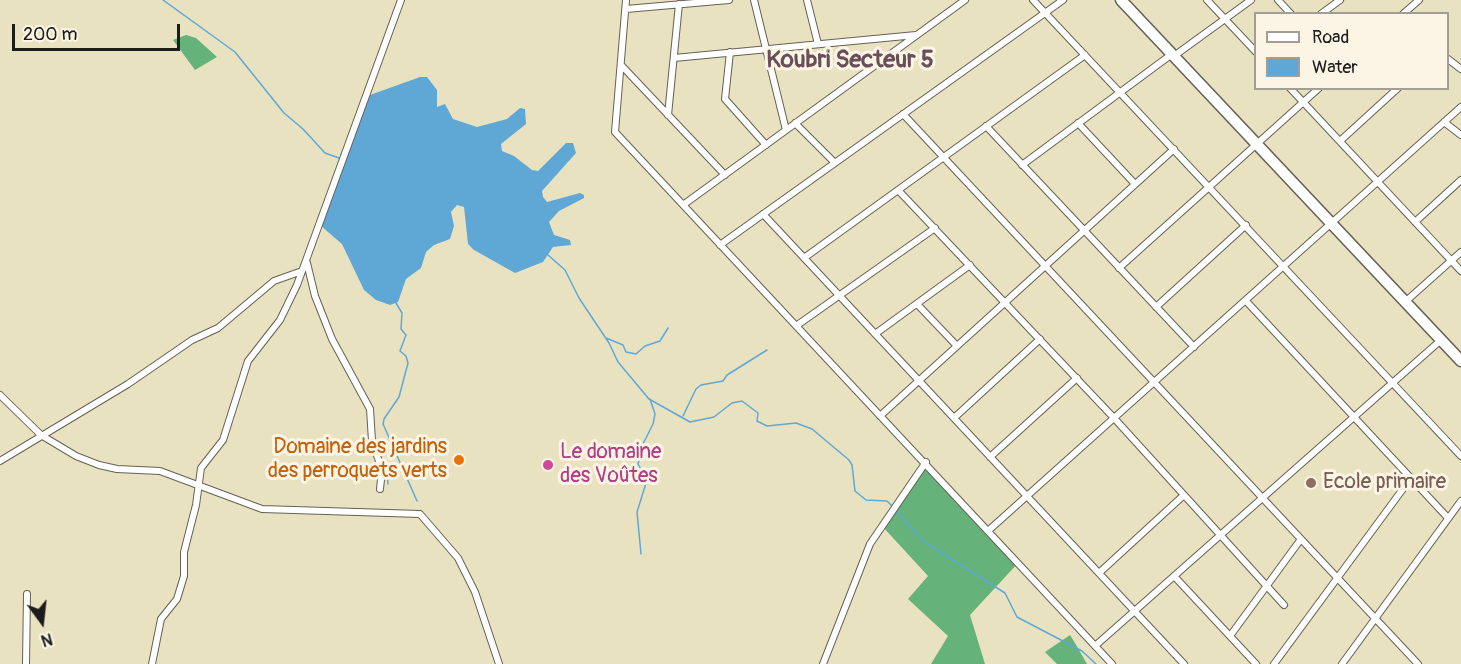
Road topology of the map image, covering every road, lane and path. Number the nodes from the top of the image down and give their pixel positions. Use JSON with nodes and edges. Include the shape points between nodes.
{"nodes":[{"id":1,"x":401,"y":0,"type":"edge"},
{"id":2,"x":627,"y":0,"type":"edge"},
{"id":3,"x":729,"y":0,"type":"edge"},
{"id":4,"x":754,"y":0,"type":"edge"},
{"id":5,"x":807,"y":0,"type":"edge"},
{"id":6,"x":1033,"y":0,"type":"edge"},
{"id":7,"x":1063,"y":0,"type":"edge"},
{"id":8,"x":1121,"y":0,"type":"edge"},
{"id":9,"x":1207,"y":0,"type":"edge"},
{"id":10,"x":1251,"y":0,"type":"edge"},
{"id":11,"x":1278,"y":0,"type":"edge"},
{"id":12,"x":1340,"y":0,"type":"edge"},
{"id":13,"x":1419,"y":0,"type":"edge"},
{"id":14,"x":963,"y":1,"type":"edge"},
{"id":15,"x":679,"y":4,"type":"junction"},
{"id":16,"x":626,"y":9,"type":"junction"},
{"id":17,"x":1289,"y":12,"type":"edge"},
{"id":18,"x":1324,"y":12,"type":"edge"},
{"id":19,"x":1405,"y":12,"type":"edge"},
{"id":20,"x":1045,"y":13,"type":"junction"},
{"id":21,"x":1225,"y":19,"type":"junction"},
{"id":22,"x":917,"y":35,"type":"junction"},
{"id":23,"x":818,"y":44,"type":"junction"},
{"id":24,"x":766,"y":49,"type":"junction"},
{"id":25,"x":1254,"y":50,"type":"edge"},
{"id":26,"x":730,"y":52,"type":"junction"},
{"id":27,"x":1085,"y":55,"type":"junction"},
{"id":28,"x":1173,"y":55,"type":"junction"},
{"id":29,"x":674,"y":58,"type":"junction"},
{"id":30,"x":1449,"y":60,"type":"edge"},
{"id":31,"x":621,"y":65,"type":"junction"},
{"id":32,"x":1461,"y":69,"type":"edge"},
{"id":33,"x":1292,"y":90,"type":"edge"},
{"id":34,"x":1317,"y":90,"type":"edge"},
{"id":35,"x":1396,"y":90,"type":"edge"},
{"id":36,"x":1120,"y":92,"type":"junction"},
{"id":37,"x":1304,"y":103,"type":"junction"},
{"id":38,"x":1461,"y":107,"type":"edge"},
{"id":39,"x":903,"y":114,"type":"junction"},
{"id":40,"x":668,"y":115,"type":"junction"},
{"id":41,"x":1444,"y":122,"type":"junction"},
{"id":42,"x":795,"y":123,"type":"junction"},
{"id":43,"x":1078,"y":123,"type":"junction"},
{"id":44,"x":986,"y":126,"type":"junction"},
{"id":45,"x":786,"y":130,"type":"junction"},
{"id":46,"x":1461,"y":135,"type":"edge"},
{"id":47,"x":1340,"y":141,"type":"junction"},
{"id":48,"x":1257,"y":144,"type":"junction"},
{"id":49,"x":766,"y":145,"type":"junction"},
{"id":50,"x":1174,"y":149,"type":"junction"},
{"id":51,"x":943,"y":157,"type":"junction"},
{"id":52,"x":835,"y":163,"type":"junction"},
{"id":53,"x":1022,"y":165,"type":"junction"},
{"id":54,"x":725,"y":175,"type":"junction"},
{"id":55,"x":1461,"y":180,"type":"edge"},
{"id":56,"x":1378,"y":182,"type":"junction"},
{"id":57,"x":1135,"y":184,"type":"junction"},
{"id":58,"x":1209,"y":186,"type":"junction"},
{"id":59,"x":898,"y":190,"type":"junction"},
{"id":60,"x":683,"y":205,"type":"junction"},
{"id":61,"x":763,"y":214,"type":"junction"},
{"id":62,"x":1415,"y":222,"type":"junction"},
{"id":63,"x":1332,"y":224,"type":"junction"},
{"id":64,"x":1246,"y":225,"type":"junction"},
{"id":65,"x":935,"y":228,"type":"junction"},
{"id":66,"x":1084,"y":231,"type":"junction"},
{"id":67,"x":720,"y":245,"type":"junction"},
{"id":68,"x":1461,"y":252,"type":"edge"},
{"id":69,"x":804,"y":258,"type":"junction"},
{"id":70,"x":1452,"y":261,"type":"junction"},
{"id":71,"x":306,"y":262,"type":"junction"},
{"id":72,"x":970,"y":265,"type":"junction"},
{"id":73,"x":1045,"y":266,"type":"junction"},
{"id":74,"x":1284,"y":266,"type":"junction"},
{"id":75,"x":1119,"y":268,"type":"junction"},
{"id":76,"x":302,"y":271,"type":"junction"},
{"id":77,"x":1461,"y":271,"type":"edge"},
{"id":78,"x":839,"y":296,"type":"junction"},
{"id":79,"x":1246,"y":301,"type":"junction"},
{"id":80,"x":1005,"y":302,"type":"junction"},
{"id":81,"x":1406,"y":302,"type":"junction"},
{"id":82,"x":917,"y":304,"type":"junction"},
{"id":83,"x":1156,"y":307,"type":"junction"},
{"id":84,"x":796,"y":326,"type":"junction"},
{"id":85,"x":875,"y":334,"type":"junction"},
{"id":86,"x":1040,"y":339,"type":"junction"},
{"id":87,"x":1441,"y":340,"type":"junction"},
{"id":88,"x":957,"y":346,"type":"junction"},
{"id":89,"x":1194,"y":347,"type":"junction"},
{"id":90,"x":1461,"y":361,"type":"edge"},
{"id":91,"x":1077,"y":378,"type":"junction"},
{"id":92,"x":919,"y":381,"type":"junction"},
{"id":93,"x":1154,"y":382,"type":"junction"},
{"id":94,"x":1392,"y":382,"type":"junction"},
{"id":95,"x":0,"y":394,"type":"edge"},
{"id":96,"x":880,"y":416,"type":"junction"},
{"id":97,"x":1354,"y":417,"type":"junction"},
{"id":98,"x":954,"y":418,"type":"junction"},
{"id":99,"x":1114,"y":418,"type":"junction"},
{"id":100,"x":41,"y":435,"type":"junction"},
{"id":101,"x":1461,"y":456,"type":"edge"},
{"id":102,"x":990,"y":457,"type":"junction"},
{"id":103,"x":0,"y":461,"type":"edge"},
{"id":104,"x":926,"y":462,"type":"junction"},
{"id":105,"x":1411,"y":478,"type":"junction"},
{"id":106,"x":198,"y":485,"type":"junction"},
{"id":107,"x":380,"y":489,"type":"dead end"},
{"id":108,"x":1184,"y":495,"type":"junction"},
{"id":109,"x":1027,"y":496,"type":"junction"},
{"id":110,"x":1262,"y":497,"type":"junction"},
{"id":111,"x":1461,"y":501,"type":"edge"},
{"id":112,"x":1448,"y":518,"type":"junction"},
{"id":113,"x":989,"y":530,"type":"junction"},
{"id":114,"x":1220,"y":535,"type":"junction"},
{"id":115,"x":1301,"y":539,"type":"junction"},
{"id":116,"x":1099,"y":573,"type":"junction"},
{"id":117,"x":1174,"y":576,"type":"junction"},
{"id":118,"x":1338,"y":578,"type":"junction"},
{"id":119,"x":1267,"y":586,"type":"junction"},
{"id":120,"x":27,"y":594,"type":"dead end"},
{"id":121,"x":1284,"y":605,"type":"dead end"},
{"id":122,"x":1135,"y":611,"type":"junction"},
{"id":123,"x":1375,"y":618,"type":"junction"},
{"id":124,"x":1230,"y":636,"type":"junction"},
{"id":125,"x":1095,"y":646,"type":"junction"},
{"id":126,"x":1416,"y":663,"type":"edge"},
{"id":127,"x":26,"y":664,"type":"edge"},
{"id":128,"x":152,"y":664,"type":"edge"},
{"id":129,"x":500,"y":664,"type":"edge"},
{"id":130,"x":824,"y":664,"type":"edge"},
{"id":131,"x":1112,"y":664,"type":"edge"},
{"id":132,"x":1184,"y":664,"type":"edge"},
{"id":133,"x":1256,"y":664,"type":"edge"},
{"id":134,"x":1274,"y":664,"type":"edge"},
{"id":135,"x":1342,"y":664,"type":"edge"}],
"edges":[{"from":1,"to":71,"type":"street"},
{"from":2,"to":16,"type":"street"},
{"from":3,"to":15,"type":"street"},
{"from":4,"to":24,"type":"street"},
{"from":5,"to":23,"type":"street"},
{"from":6,"to":20,"type":"street"},
{"from":7,"to":20,"type":"street"},
{"from":8,"to":28,"type":"highway"},
{"from":9,"to":21,"type":"street"},
{"from":10,"to":21,"type":"street"},
{"from":11,"to":17,"type":"street"},
{"from":12,"to":18,"type":"street"},
{"from":13,"to":19,"type":"street"},
{"from":14,"to":22,"type":"street"},
{"from":15,"to":16,"type":"street"},
{"from":15,"to":29,"type":"street"},
{"from":16,"to":31,"type":"street"},
{"from":20,"to":27,"type":"street"},
{"from":20,"to":39,"type":"street"},
{"from":21,"to":25,"type":"street"},
{"from":21,"to":28,"type":"street"},
{"from":22,"to":23,"type":"street"},
{"from":22,"to":42,"type":"street"},
{"from":23,"to":24,"type":"street"},
{"from":24,"to":26,"type":"street"},
{"from":24,"to":45,"type":"street"},
{"from":26,"to":29,"type":"street"},
{"from":26,"to":49,"type":"street","via":[[725,99]]},
{"from":27,"to":36,"type":"street"},
{"from":27,"to":44,"type":"street"},
{"from":28,"to":36,"type":"street"},
{"from":28,"to":48,"type":"highway"},
{"from":29,"to":40,"type":"street"},
{"from":30,"to":32,"type":"street"},
{"from":31,"to":40,"type":"street"},
{"from":31,"to":60,"type":"street","via":[[615,132]]},
{"from":33,"to":37,"type":"street"},
{"from":34,"to":37,"type":"street"},
{"from":35,"to":47,"type":"street"},
{"from":36,"to":43,"type":"street"},
{"from":36,"to":50,"type":"street"},
{"from":37,"to":47,"type":"street"},
{"from":37,"to":48,"type":"street"},
{"from":38,"to":41,"type":"street"},
{"from":39,"to":51,"type":"street"},
{"from":39,"to":52,"type":"street"},
{"from":40,"to":54,"type":"street"},
{"from":41,"to":46,"type":"street"},
{"from":41,"to":56,"type":"street"},
{"from":42,"to":45,"type":"street"},
{"from":42,"to":52,"type":"street"},
{"from":43,"to":53,"type":"street"},
{"from":43,"to":57,"type":"street"},
{"from":44,"to":51,"type":"street"},
{"from":44,"to":53,"type":"street"},
{"from":45,"to":49,"type":"street"},
{"from":47,"to":56,"type":"street"},
{"from":48,"to":58,"type":"street"},
{"from":48,"to":63,"type":"highway"},
{"from":49,"to":54,"type":"street"},
{"from":50,"to":57,"type":"street"},
{"from":50,"to":58,"type":"street"},
{"from":51,"to":59,"type":"street"},
{"from":51,"to":73,"type":"street"},
{"from":52,"to":61,"type":"street"},
{"from":53,"to":66,"type":"street"},
{"from":54,"to":60,"type":"street"},
{"from":55,"to":62,"type":"street"},
{"from":56,"to":62,"type":"street"},
{"from":56,"to":63,"type":"street"},
{"from":57,"to":66,"type":"street"},
{"from":58,"to":64,"type":"street"},
{"from":58,"to":75,"type":"street"},
{"from":59,"to":65,"type":"street"},
{"from":59,"to":69,"type":"street"},
{"from":60,"to":67,"type":"street"},
{"from":61,"to":67,"type":"street"},
{"from":61,"to":69,"type":"street"},
{"from":62,"to":70,"type":"street"},
{"from":63,"to":74,"type":"street"},
{"from":63,"to":81,"type":"highway"},
{"from":64,"to":74,"type":"street"},
{"from":64,"to":83,"type":"street"},
{"from":65,"to":72,"type":"street"},
{"from":65,"to":78,"type":"street"},
{"from":66,"to":73,"type":"street"},
{"from":66,"to":75,"type":"street"},
{"from":67,"to":84,"type":"street"},
{"from":68,"to":70,"type":"street"},
{"from":69,"to":78,"type":"street"},
{"from":70,"to":77,"type":"street"},
{"from":70,"to":81,"type":"street"},
{"from":71,"to":76,"type":"street"},
{"from":71,"to":107,"type":"street","via":[[332,339],[370,408],[372,441],[382,470]]},
{"from":72,"to":80,"type":"street"},
{"from":72,"to":82,"type":"street"},
{"from":73,"to":80,"type":"street"},
{"from":73,"to":93,"type":"street"},
{"from":74,"to":79,"type":"street"},
{"from":74,"to":94,"type":"street"},
{"from":75,"to":83,"type":"street"},
{"from":76,"to":100,"type":"street","via":[[274,281],[218,327]]},
{"from":76,"to":106,"type":"street","via":[[289,304],[244,370],[228,428],[201,468]]},
{"from":78,"to":84,"type":"street"},
{"from":78,"to":85,"type":"street"},
{"from":79,"to":89,"type":"street"},
{"from":79,"to":97,"type":"street"},
{"from":80,"to":86,"type":"street"},
{"from":80,"to":88,"type":"street"},
{"from":81,"to":87,"type":"highway"},
{"from":82,"to":85,"type":"street"},
{"from":82,"to":88,"type":"street"},
{"from":83,"to":89,"type":"street"},
{"from":84,"to":96,"type":"street"},
{"from":85,"to":92,"type":"street"},
{"from":86,"to":91,"type":"street"},
{"from":86,"to":98,"type":"street"},
{"from":87,"to":90,"type":"highway"},
{"from":87,"to":94,"type":"street"},
{"from":88,"to":92,"type":"street"},
{"from":89,"to":93,"type":"street"},
{"from":91,"to":99,"type":"street"},
{"from":91,"to":102,"type":"street"},
{"from":92,"to":96,"type":"street"},
{"from":92,"to":98,"type":"street"},
{"from":93,"to":99,"type":"street"},
{"from":93,"to":110,"type":"street"},
{"from":94,"to":97,"type":"street"},
{"from":94,"to":101,"type":"street"},
{"from":95,"to":100,"type":"street"},
{"from":96,"to":104,"type":"street"},
{"from":97,"to":105,"type":"street"},
{"from":97,"to":110,"type":"street"},
{"from":98,"to":102,"type":"street"},
{"from":99,"to":108,"type":"street"},
{"from":99,"to":109,"type":"street"},
{"from":100,"to":103,"type":"street"},
{"from":100,"to":106,"type":"street","via":[[99,465],[160,471]]},
{"from":102,"to":109,"type":"street"},
{"from":104,"to":113,"type":"street"},
{"from":104,"to":130,"type":"street","via":[[870,544]]},
{"from":105,"to":112,"type":"street"},
{"from":105,"to":118,"type":"street"},
{"from":106,"to":128,"type":"street","via":[[184,552],[184,576],[177,599],[161,620]]},
{"from":106,"to":129,"type":"street","via":[[262,509],[420,514],[458,558],[475,592]]},
{"from":108,"to":114,"type":"street"},
{"from":108,"to":116,"type":"street"},
{"from":109,"to":113,"type":"street"},
{"from":109,"to":116,"type":"street"},
{"from":110,"to":114,"type":"street"},
{"from":110,"to":115,"type":"street"},
{"from":111,"to":112,"type":"street"},
{"from":112,"to":123,"type":"street"},
{"from":113,"to":125,"type":"street"},
{"from":114,"to":117,"type":"street"},
{"from":114,"to":119,"type":"street"},
{"from":115,"to":118,"type":"street"},
{"from":115,"to":119,"type":"street"},
{"from":116,"to":122,"type":"street"},
{"from":117,"to":122,"type":"street"},
{"from":117,"to":124,"type":"street"},
{"from":118,"to":123,"type":"street"},
{"from":118,"to":134,"type":"street"},
{"from":119,"to":121,"type":"street"},
{"from":119,"to":124,"type":"street"},
{"from":120,"to":127,"type":"street"},
{"from":122,"to":125,"type":"street"},
{"from":122,"to":132,"type":"street"},
{"from":123,"to":126,"type":"street"},
{"from":123,"to":135,"type":"street"},
{"from":124,"to":133,"type":"street"},
{"from":125,"to":131,"type":"street"}]}
